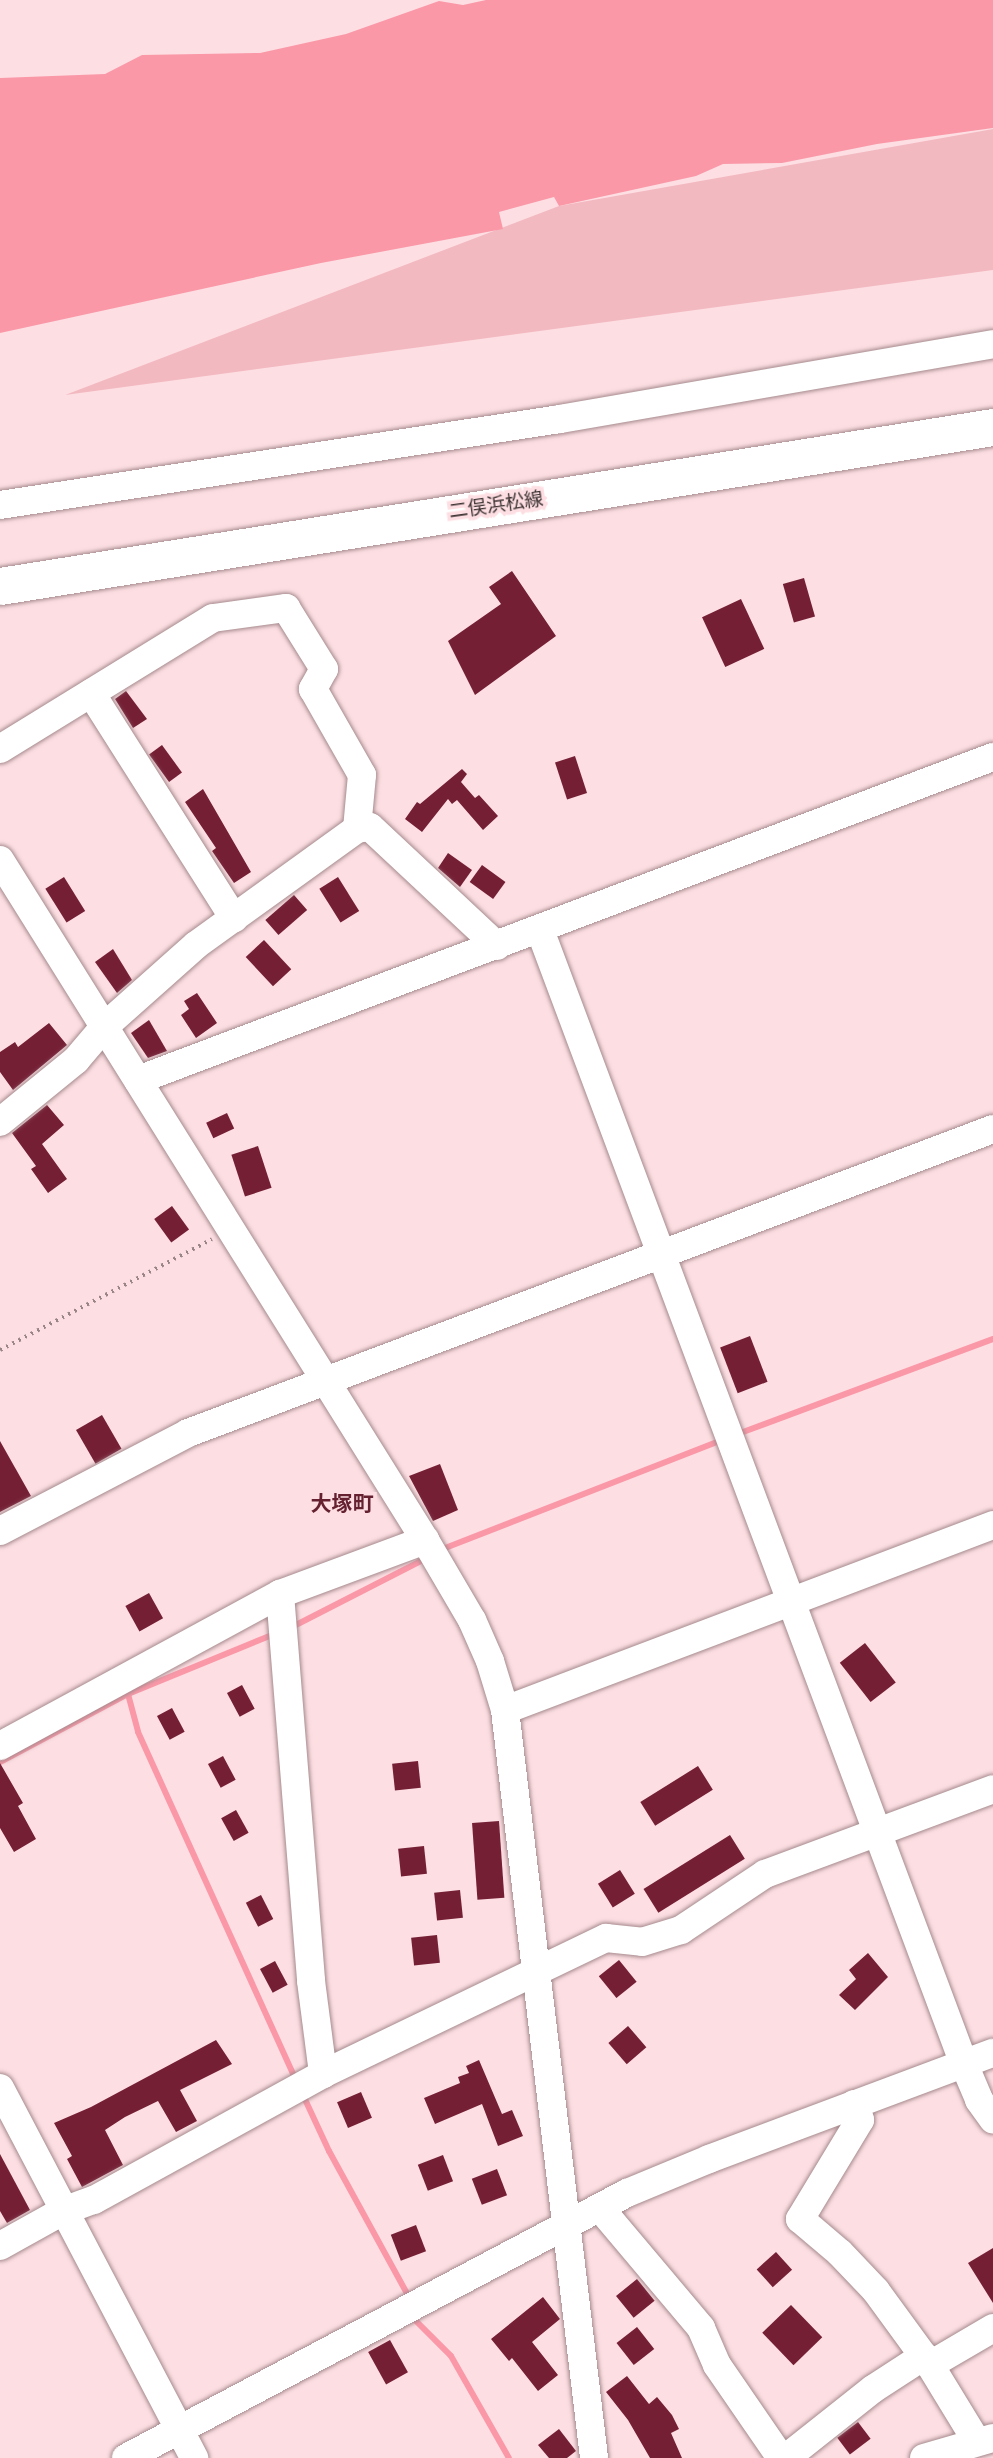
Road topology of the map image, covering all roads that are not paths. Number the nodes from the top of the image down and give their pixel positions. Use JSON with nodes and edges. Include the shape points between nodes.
{"nodes":[{"id":1,"x":993,"y":344,"type":"edge"},
{"id":2,"x":993,"y":426,"type":"edge"},
{"id":3,"x":0,"y":505,"type":"edge"},
{"id":4,"x":0,"y":586,"type":"edge"},
{"id":5,"x":92,"y":693,"type":"junction"},
{"id":6,"x":0,"y":749,"type":"edge"},
{"id":7,"x":993,"y":757,"type":"edge"},
{"id":8,"x":357,"y":830,"type":"junction"},
{"id":9,"x":0,"y":860,"type":"edge"},
{"id":10,"x":234,"y":918,"type":"junction"},
{"id":11,"x":540,"y":930,"type":"junction"},
{"id":12,"x":497,"y":946,"type":"junction"},
{"id":13,"x":104,"y":1027,"type":"junction"},
{"id":14,"x":138,"y":1080,"type":"junction"},
{"id":15,"x":0,"y":1122,"type":"edge"},
{"id":16,"x":993,"y":1129,"type":"edge"},
{"id":17,"x":663,"y":1255,"type":"junction"},
{"id":18,"x":326,"y":1380,"type":"junction"},
{"id":19,"x":993,"y":1525,"type":"edge"},
{"id":20,"x":0,"y":1531,"type":"edge"},
{"id":21,"x":425,"y":1541,"type":"junction"},
{"id":22,"x":279,"y":1594,"type":"junction"},
{"id":23,"x":790,"y":1601,"type":"junction"},
{"id":24,"x":505,"y":1710,"type":"junction"},
{"id":25,"x":0,"y":1746,"type":"edge"},
{"id":26,"x":993,"y":1789,"type":"edge"},
{"id":27,"x":878,"y":1831,"type":"junction"},
{"id":28,"x":537,"y":1971,"type":"junction"},
{"id":29,"x":993,"y":2053,"type":"edge"},
{"id":30,"x":964,"y":2064,"type":"junction"},
{"id":31,"x":308,"y":2082,"type":"junction"},
{"id":32,"x":0,"y":2088,"type":"edge"},
{"id":33,"x":854,"y":2104,"type":"junction"},
{"id":34,"x":993,"y":2119,"type":"edge"},
{"id":35,"x":600,"y":2207,"type":"junction"},
{"id":36,"x":63,"y":2211,"type":"junction"},
{"id":37,"x":568,"y":2225,"type":"junction"},
{"id":38,"x":0,"y":2246,"type":"edge"},
{"id":39,"x":993,"y":2328,"type":"edge"},
{"id":40,"x":927,"y":2360,"type":"junction"},
{"id":41,"x":179,"y":2430,"type":"junction"},
{"id":42,"x":985,"y":2440,"type":"edge"},
{"id":43,"x":126,"y":2458,"type":"edge"},
{"id":44,"x":194,"y":2458,"type":"edge"},
{"id":45,"x":594,"y":2458,"type":"edge"},
{"id":46,"x":783,"y":2458,"type":"edge"},
{"id":47,"x":924,"y":2458,"type":"edge"}],
"edges":[{"from":1,"to":3,"type":"street","via":[[560,419]]},
{"from":2,"to":4,"type":"main road","name":"二俣浜松線"},
{"from":5,"to":6,"type":"street"},
{"from":5,"to":8,"type":"street","via":[[213,618],[286,608],[324,668],[313,689],[362,775]]},
{"from":5,"to":10,"type":"street"},
{"from":7,"to":11,"type":"street"},
{"from":8,"to":10,"type":"street"},
{"from":8,"to":12,"type":"street","via":[[370,827]]},
{"from":9,"to":13,"type":"street"},
{"from":10,"to":13,"type":"street","via":[[196,945]]},
{"from":11,"to":12,"type":"street"},
{"from":11,"to":17,"type":"street"},
{"from":12,"to":14,"type":"street"},
{"from":13,"to":14,"type":"street"},
{"from":13,"to":15,"type":"street","via":[[76,1060]]},
{"from":14,"to":18,"type":"street"},
{"from":16,"to":17,"type":"street"},
{"from":17,"to":18,"type":"street"},
{"from":17,"to":23,"type":"street"},
{"from":18,"to":20,"type":"street","via":[[188,1433]]},
{"from":18,"to":21,"type":"street"},
{"from":19,"to":23,"type":"street"},
{"from":21,"to":22,"type":"street"},
{"from":21,"to":24,"type":"street","via":[[472,1620]]},
{"from":22,"to":25,"type":"street"},
{"from":22,"to":31,"type":"street","via":[[311,1981]]},
{"from":23,"to":24,"type":"street"},
{"from":23,"to":27,"type":"street"},
{"from":24,"to":28,"type":"street"},
{"from":26,"to":27,"type":"street"},
{"from":27,"to":28,"type":"street","via":[[765,1874],[681,1930],[642,1942],[606,1938]]},
{"from":27,"to":30,"type":"street"},
{"from":28,"to":31,"type":"street"},
{"from":28,"to":37,"type":"street"},
{"from":29,"to":30,"type":"street"},
{"from":30,"to":33,"type":"street"},
{"from":30,"to":34,"type":"street","via":[[979,2100]]},
{"from":31,"to":36,"type":"street","via":[[94,2200]]},
{"from":32,"to":36,"type":"street"},
{"from":33,"to":35,"type":"street","via":[[709,2159]]},
{"from":33,"to":40,"type":"street","via":[[860,2120],[800,2219],[841,2253],[876,2291]]},
{"from":35,"to":37,"type":"street"},
{"from":35,"to":46,"type":"street","via":[[701,2328],[717,2365]]},
{"from":36,"to":38,"type":"street"},
{"from":36,"to":41,"type":"street"},
{"from":37,"to":41,"type":"street"},
{"from":37,"to":45,"type":"street"},
{"from":39,"to":40,"type":"street"},
{"from":40,"to":42,"type":"street"},
{"from":40,"to":46,"type":"street","via":[[873,2389]]},
{"from":41,"to":43,"type":"street"},
{"from":41,"to":44,"type":"street"},
{"from":42,"to":47,"type":"street"}]}
